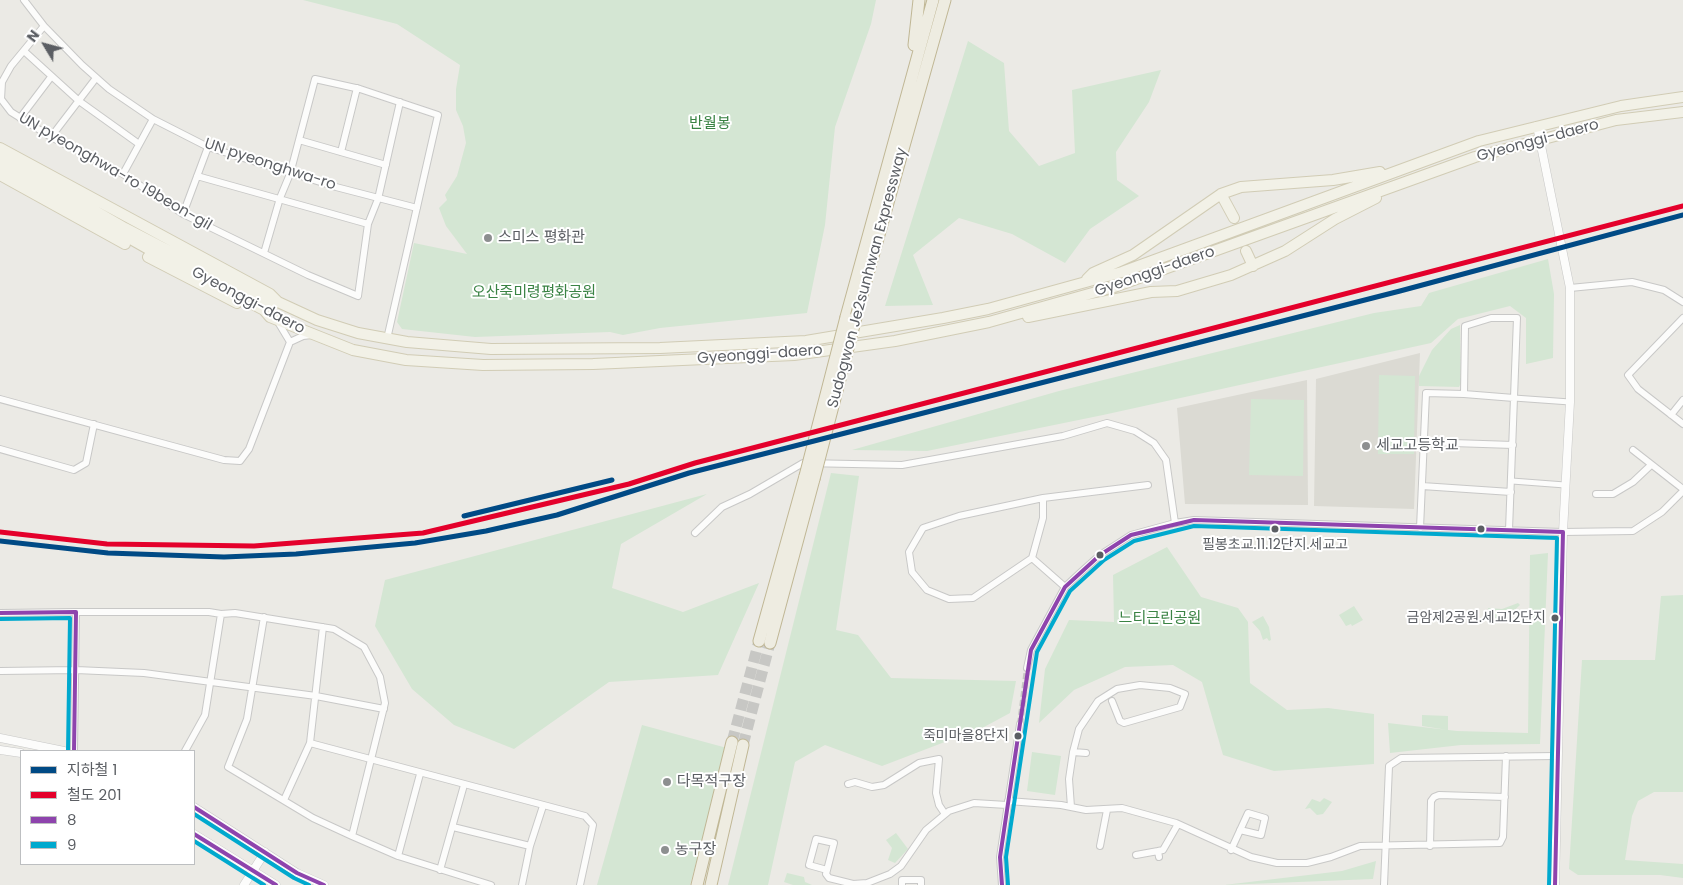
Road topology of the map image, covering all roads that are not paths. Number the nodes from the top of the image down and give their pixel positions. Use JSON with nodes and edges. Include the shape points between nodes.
{"nodes":[{"id":1,"x":24,"y":0,"type":"edge"},
{"id":2,"x":919,"y":0,"type":"edge"},
{"id":3,"x":933,"y":0,"type":"edge"},
{"id":4,"x":945,"y":0,"type":"edge"},
{"id":5,"x":44,"y":26,"type":"junction"},
{"id":6,"x":24,"y":51,"type":"junction"},
{"id":7,"x":51,"y":78,"type":"junction"},
{"id":8,"x":96,"y":78,"type":"junction"},
{"id":9,"x":357,"y":88,"type":"junction"},
{"id":10,"x":1683,"y":97,"type":"edge"},
{"id":11,"x":78,"y":101,"type":"junction"},
{"id":12,"x":400,"y":102,"type":"junction"},
{"id":13,"x":1683,"y":112,"type":"edge"},
{"id":14,"x":20,"y":118,"type":"junction"},
{"id":15,"x":153,"y":119,"type":"junction"},
{"id":16,"x":1537,"y":126,"type":"junction"},
{"id":17,"x":51,"y":137,"type":"junction"},
{"id":18,"x":299,"y":140,"type":"junction"},
{"id":19,"x":1540,"y":141,"type":"junction"},
{"id":20,"x":139,"y":144,"type":"junction"},
{"id":21,"x":0,"y":146,"type":"edge"},
{"id":22,"x":208,"y":147,"type":"junction"},
{"id":23,"x":341,"y":152,"type":"junction"},
{"id":24,"x":0,"y":156,"type":"edge"},
{"id":25,"x":0,"y":165,"type":"edge"},
{"id":26,"x":386,"y":165,"type":"junction"},
{"id":27,"x":1398,"y":169,"type":"junction"},
{"id":28,"x":123,"y":174,"type":"junction"},
{"id":29,"x":290,"y":174,"type":"junction"},
{"id":30,"x":197,"y":176,"type":"junction"},
{"id":31,"x":3,"y":177,"type":"edge"},
{"id":32,"x":1402,"y":183,"type":"junction"},
{"id":33,"x":882,"y":187,"type":"junction"},
{"id":34,"x":1221,"y":194,"type":"junction"},
{"id":35,"x":280,"y":198,"type":"junction"},
{"id":36,"x":378,"y":199,"type":"junction"},
{"id":37,"x":417,"y":208,"type":"junction"},
{"id":38,"x":183,"y":214,"type":"junction"},
{"id":39,"x":1234,"y":218,"type":"dead end"},
{"id":40,"x":368,"y":224,"type":"junction"},
{"id":41,"x":1246,"y":251,"type":"dead end"},
{"id":42,"x":264,"y":253,"type":"junction"},
{"id":43,"x":1253,"y":266,"type":"junction"},
{"id":44,"x":1081,"y":284,"type":"junction"},
{"id":45,"x":1570,"y":288,"type":"junction"},
{"id":46,"x":278,"y":302,"type":"junction"},
{"id":47,"x":1683,"y":302,"type":"edge"},
{"id":48,"x":1015,"y":316,"type":"junction"},
{"id":49,"x":273,"y":318,"type":"junction"},
{"id":50,"x":1683,"y":318,"type":"edge"},
{"id":51,"x":314,"y":335,"type":"junction"},
{"id":52,"x":387,"y":339,"type":"junction"},
{"id":53,"x":290,"y":342,"type":"junction"},
{"id":54,"x":1464,"y":394,"type":"junction"},
{"id":55,"x":1514,"y":398,"type":"junction"},
{"id":56,"x":0,"y":399,"type":"edge"},
{"id":57,"x":1683,"y":400,"type":"edge"},
{"id":58,"x":1570,"y":402,"type":"junction"},
{"id":59,"x":1671,"y":415,"type":"junction"},
{"id":60,"x":94,"y":424,"type":"junction"},
{"id":61,"x":1683,"y":424,"type":"edge"},
{"id":62,"x":1423,"y":442,"type":"junction"},
{"id":63,"x":1513,"y":445,"type":"junction"},
{"id":64,"x":0,"y":449,"type":"edge"},
{"id":65,"x":1633,"y":450,"type":"dead end"},
{"id":66,"x":1651,"y":465,"type":"junction"},
{"id":67,"x":809,"y":477,"type":"junction"},
{"id":68,"x":1512,"y":481,"type":"junction"},
{"id":69,"x":1148,"y":485,"type":"dead end"},
{"id":70,"x":1565,"y":485,"type":"junction"},
{"id":71,"x":1422,"y":486,"type":"junction"},
{"id":72,"x":1683,"y":490,"type":"edge"},
{"id":73,"x":1511,"y":492,"type":"junction"},
{"id":74,"x":1596,"y":494,"type":"dead end"},
{"id":75,"x":1043,"y":498,"type":"junction"},
{"id":76,"x":1176,"y":523,"type":"junction"},
{"id":77,"x":1420,"y":528,"type":"junction"},
{"id":78,"x":1509,"y":530,"type":"junction"},
{"id":79,"x":1563,"y":532,"type":"junction"},
{"id":80,"x":695,"y":533,"type":"dead end"},
{"id":81,"x":1032,"y":558,"type":"junction"},
{"id":82,"x":1065,"y":587,"type":"junction"},
{"id":83,"x":76,"y":612,"type":"junction"},
{"id":84,"x":0,"y":613,"type":"edge"},
{"id":85,"x":221,"y":614,"type":"junction"},
{"id":86,"x":264,"y":617,"type":"junction"},
{"id":87,"x":323,"y":627,"type":"junction"},
{"id":88,"x":765,"y":642,"type":"tunnel mouth"},
{"id":89,"x":1027,"y":668,"type":"tunnel mouth"},
{"id":90,"x":76,"y":670,"type":"junction"},
{"id":91,"x":0,"y":671,"type":"edge"},
{"id":92,"x":210,"y":682,"type":"junction"},
{"id":93,"x":252,"y":689,"type":"junction"},
{"id":94,"x":316,"y":696,"type":"junction"},
{"id":95,"x":1112,"y":701,"type":"dead end"},
{"id":96,"x":384,"y":709,"type":"junction"},
{"id":97,"x":1020,"y":724,"type":"tunnel mouth"},
{"id":98,"x":0,"y":738,"type":"edge"},
{"id":99,"x":732,"y":742,"type":"tunnel mouth"},
{"id":100,"x":310,"y":743,"type":"junction"},
{"id":101,"x":744,"y":745,"type":"tunnel mouth"},
{"id":102,"x":0,"y":750,"type":"edge"},
{"id":103,"x":59,"y":750,"type":"edge"},
{"id":104,"x":74,"y":750,"type":"edge"},
{"id":105,"x":186,"y":750,"type":"edge"},
{"id":106,"x":1072,"y":752,"type":"junction"},
{"id":107,"x":1086,"y":753,"type":"dead end"},
{"id":108,"x":20,"y":754,"type":"edge"},
{"id":109,"x":1506,"y":756,"type":"junction"},
{"id":110,"x":1556,"y":756,"type":"junction"},
{"id":111,"x":372,"y":761,"type":"junction"},
{"id":112,"x":420,"y":774,"type":"junction"},
{"id":113,"x":848,"y":784,"type":"dead end"},
{"id":114,"x":464,"y":785,"type":"junction"},
{"id":115,"x":1504,"y":797,"type":"junction"},
{"id":116,"x":284,"y":800,"type":"junction"},
{"id":117,"x":1008,"y":803,"type":"junction"},
{"id":118,"x":543,"y":806,"type":"junction"},
{"id":119,"x":1071,"y":807,"type":"junction"},
{"id":120,"x":195,"y":808,"type":"edge"},
{"id":121,"x":1108,"y":810,"type":"junction"},
{"id":122,"x":945,"y":814,"type":"junction"},
{"id":123,"x":1178,"y":824,"type":"junction"},
{"id":124,"x":453,"y":827,"type":"junction"},
{"id":125,"x":1240,"y":830,"type":"dead end"},
{"id":126,"x":195,"y":835,"type":"edge"},
{"id":127,"x":352,"y":836,"type":"junction"},
{"id":128,"x":530,"y":846,"type":"junction"},
{"id":129,"x":1100,"y":846,"type":"dead end"},
{"id":130,"x":1386,"y":846,"type":"junction"},
{"id":131,"x":1430,"y":846,"type":"junction"},
{"id":132,"x":1232,"y":850,"type":"junction"},
{"id":133,"x":264,"y":852,"type":"junction"},
{"id":134,"x":1136,"y":855,"type":"dead end"},
{"id":135,"x":398,"y":856,"type":"junction"},
{"id":136,"x":440,"y":870,"type":"junction"},
{"id":137,"x":827,"y":870,"type":"junction"},
{"id":138,"x":896,"y":870,"type":"junction"},
{"id":139,"x":252,"y":871,"type":"junction"},
{"id":140,"x":902,"y":882,"type":"edge"},
{"id":141,"x":842,"y":884,"type":"edge"},
{"id":142,"x":244,"y":885,"type":"edge"},
{"id":143,"x":276,"y":885,"type":"edge"},
{"id":144,"x":324,"y":885,"type":"edge"},
{"id":145,"x":490,"y":885,"type":"edge"},
{"id":146,"x":522,"y":885,"type":"edge"},
{"id":147,"x":580,"y":885,"type":"edge"},
{"id":148,"x":697,"y":885,"type":"edge"},
{"id":149,"x":711,"y":885,"type":"edge"},
{"id":150,"x":921,"y":885,"type":"edge"},
{"id":151,"x":1002,"y":885,"type":"edge"},
{"id":152,"x":1384,"y":885,"type":"edge"},
{"id":153,"x":1554,"y":885,"type":"edge"}],
"edges":[{"from":1,"to":5,"type":"street","name":"UN pyeonghwa-ro"},
{"from":2,"to":33,"type":"highway","via":[[912,59]]},
{"from":3,"to":33,"type":"highway","name":"Sudogwon Je2sunhwan Expressway"},
{"from":4,"to":67,"type":"highway","name":"Sudogwon Je2sunhwan Expressway","bridge":true},
{"from":5,"to":6,"type":"street","name":"UN pyeonghwa-ro 19beon-gil"},
{"from":5,"to":8,"type":"street","name":"UN pyeonghwa-ro"},
{"from":6,"to":7,"type":"street"},
{"from":6,"to":14,"type":"street","name":"UN pyeonghwa-ro 19beon-gil","via":[[0,87],[3,104]]},
{"from":7,"to":11,"type":"street"},
{"from":7,"to":14,"type":"street"},
{"from":8,"to":11,"type":"street"},
{"from":8,"to":15,"type":"street","name":"UN pyeonghwa-ro"},
{"from":9,"to":12,"type":"street"},
{"from":9,"to":18,"type":"street","via":[[315,78]]},
{"from":9,"to":23,"type":"street"},
{"from":10,"to":16,"type":"main road","name":"Gyeonggi-daero","via":[[1621,106]]},
{"from":11,"to":17,"type":"street"},
{"from":11,"to":20,"type":"street"},
{"from":12,"to":26,"type":"street","name":"UN pyeonghwa-ro 19beon-gil"},
{"from":12,"to":37,"type":"street","via":[[438,116]]},
{"from":13,"to":19,"type":"main road","name":"Gyeonggi-daero","via":[[1616,120]]},
{"from":14,"to":17,"type":"street","name":"UN pyeonghwa-ro 19beon-gil"},
{"from":15,"to":20,"type":"street"},
{"from":15,"to":22,"type":"street","name":"UN pyeonghwa-ro"},
{"from":16,"to":19,"type":"street"},
{"from":16,"to":27,"type":"main road","name":"Gyeonggi-daero","via":[[1479,141]]},
{"from":17,"to":28,"type":"street","name":"UN pyeonghwa-ro 19beon-gil"},
{"from":18,"to":23,"type":"street"},
{"from":18,"to":29,"type":"street"},
{"from":19,"to":32,"type":"main road","name":"Gyeonggi-daero","via":[[1475,157]]},
{"from":19,"to":45,"type":"street"},
{"from":20,"to":28,"type":"street"},
{"from":21,"to":46,"type":"main road","via":[[270,294]]},
{"from":22,"to":29,"type":"street","name":"UN pyeonghwa-ro"},
{"from":22,"to":30,"type":"street"},
{"from":23,"to":26,"type":"street"},
{"from":24,"to":46,"type":"main road","name":"Gyeonggi-daero","via":[[170,252],[267,302]]},
{"from":25,"to":49,"type":"main road","name":"Gyeonggi-daero","via":[[264,310]]},
{"from":26,"to":36,"type":"street","name":"UN pyeonghwa-ro 19beon-gil"},
{"from":27,"to":34,"type":"main road","via":[[1333,180],[1240,187]]},
{"from":27,"to":44,"type":"main road","name":"Gyeonggi-daero","via":[[1122,272]]},
{"from":28,"to":38,"type":"street","name":"UN pyeonghwa-ro 19beon-gil"},
{"from":29,"to":35,"type":"street"},
{"from":29,"to":36,"type":"street","name":"UN pyeonghwa-ro"},
{"from":30,"to":35,"type":"street"},
{"from":30,"to":38,"type":"street"},
{"from":31,"to":49,"type":"main road","via":[[260,316]]},
{"from":32,"to":43,"type":"main road"},
{"from":32,"to":48,"type":"main road","name":"Gyeonggi-daero","via":[[1114,287]]},
{"from":33,"to":67,"type":"highway","name":"Sudogwon Je2sunhwan Expressway","bridge":true,"via":[[846,317]]},
{"from":34,"to":39,"type":"main road"},
{"from":34,"to":44,"type":"main road","via":[[1133,255],[1094,273]]},
{"from":35,"to":40,"type":"street"},
{"from":35,"to":42,"type":"street"},
{"from":36,"to":37,"type":"street","name":"UN pyeonghwa-ro"},
{"from":36,"to":40,"type":"street","name":"UN pyeonghwa-ro 19beon-gil"},
{"from":37,"to":52,"type":"street"},
{"from":38,"to":42,"type":"street","name":"UN pyeonghwa-ro 19beon-gil"},
{"from":40,"to":42,"type":"street","name":"UN pyeonghwa-ro 19beon-gil","via":[[358,296]]},
{"from":41,"to":43,"type":"main road"},
{"from":43,"to":48,"type":"main road","via":[[1177,291],[1151,292],[1032,318]]},
{"from":44,"to":52,"type":"main road","name":"Gyeonggi-daero","via":[[943,318],[806,341],[660,348],[491,349]]},
{"from":45,"to":47,"type":"street","via":[[1632,282],[1664,290]]},
{"from":45,"to":58,"type":"street"},
{"from":46,"to":52,"type":"main road","name":"Gyeonggi-daero","via":[[317,320]]},
{"from":48,"to":51,"type":"main road","name":"Gyeonggi-daero","via":[[895,341],[794,355],[593,364],[482,365],[406,360],[353,350]]},
{"from":49,"to":51,"type":"main road","name":"Gyeonggi-daero"},
{"from":49,"to":53,"type":"street"},
{"from":50,"to":59,"type":"street","via":[[1628,375],[1638,389]]},
{"from":51,"to":53,"type":"street"},
{"from":53,"to":60,"type":"street","via":[[248,449],[240,460],[224,460]]},
{"from":54,"to":55,"type":"street"},
{"from":54,"to":55,"type":"street","via":[[1465,326],[1491,318],[1517,318]]},
{"from":54,"to":62,"type":"street","via":[[1426,393]]},
{"from":55,"to":58,"type":"street"},
{"from":55,"to":63,"type":"street"},
{"from":56,"to":60,"type":"street"},
{"from":57,"to":59,"type":"street"},
{"from":58,"to":70,"type":"street"},
{"from":59,"to":61,"type":"street"},
{"from":60,"to":64,"type":"street","via":[[86,463],[74,470]]},
{"from":62,"to":63,"type":"street"},
{"from":62,"to":71,"type":"street"},
{"from":63,"to":68,"type":"street"},
{"from":65,"to":66,"type":"street"},
{"from":66,"to":72,"type":"street"},
{"from":66,"to":74,"type":"street","via":[[1633,482],[1613,494]]},
{"from":67,"to":88,"type":"highway","name":"Sudogwon Je2sunhwan Expressway"},
{"from":68,"to":70,"type":"street"},
{"from":68,"to":73,"type":"street"},
{"from":69,"to":75,"type":"street"},
{"from":70,"to":79,"type":"street"},
{"from":71,"to":73,"type":"street"},
{"from":71,"to":77,"type":"street"},
{"from":72,"to":79,"type":"street","via":[[1662,512],[1633,531]]},
{"from":73,"to":78,"type":"street"},
{"from":75,"to":81,"type":"street","via":[[1043,518]]},
{"from":75,"to":81,"type":"street","via":[[959,516],[923,528],[909,552],[912,572],[927,590],[949,599],[973,598]]},
{"from":76,"to":77,"type":"street","via":[[1194,520]]},
{"from":76,"to":80,"type":"street","via":[[1166,460],[1154,443],[1135,430],[1107,423],[1063,436],[902,464],[803,463],[722,507]]},
{"from":76,"to":82,"type":"street","via":[[1130,535],[1100,555]]},
{"from":77,"to":78,"type":"street"},
{"from":78,"to":79,"type":"street"},
{"from":79,"to":110,"type":"street"},
{"from":81,"to":82,"type":"street"},
{"from":82,"to":89,"type":"street","via":[[1031,650]]},
{"from":83,"to":84,"type":"street"},
{"from":83,"to":85,"type":"street"},
{"from":83,"to":90,"type":"street"},
{"from":85,"to":86,"type":"street"},
{"from":85,"to":92,"type":"street"},
{"from":86,"to":87,"type":"street"},
{"from":86,"to":93,"type":"street"},
{"from":87,"to":94,"type":"street"},
{"from":87,"to":96,"type":"street","via":[[334,629],[364,647],[380,677]]},
{"from":90,"to":91,"type":"street"},
{"from":90,"to":92,"type":"street"},
{"from":90,"to":104,"type":"street"},
{"from":92,"to":93,"type":"street"},
{"from":92,"to":105,"type":"street","via":[[205,715]]},
{"from":93,"to":94,"type":"street"},
{"from":93,"to":116,"type":"street","via":[[247,719],[228,767]]},
{"from":94,"to":96,"type":"street"},
{"from":94,"to":100,"type":"street"},
{"from":95,"to":106,"type":"street","via":[[1120,721],[1124,723],[1180,707],[1185,694],[1170,688],[1140,685],[1117,689],[1098,701],[1079,729]]},
{"from":96,"to":111,"type":"street"},
{"from":97,"to":117,"type":"street"},
{"from":98,"to":103,"type":"street"},
{"from":99,"to":148,"type":"highway"},
{"from":100,"to":111,"type":"street"},
{"from":100,"to":116,"type":"street"},
{"from":101,"to":149,"type":"highway"},
{"from":102,"to":108,"type":"street"},
{"from":106,"to":107,"type":"street"},
{"from":106,"to":119,"type":"street"},
{"from":109,"to":110,"type":"street"},
{"from":109,"to":115,"type":"street"},
{"from":109,"to":130,"type":"street","via":[[1401,758],[1389,766]]},
{"from":110,"to":153,"type":"street"},
{"from":111,"to":112,"type":"street"},
{"from":111,"to":127,"type":"street"},
{"from":112,"to":114,"type":"street"},
{"from":112,"to":135,"type":"street"},
{"from":113,"to":122,"type":"street","via":[[884,785],[920,763],[939,759],[936,793]]},
{"from":114,"to":118,"type":"street"},
{"from":114,"to":124,"type":"street"},
{"from":115,"to":131,"type":"street","via":[[1500,843]]},
{"from":115,"to":131,"type":"street","via":[[1439,794],[1434,797],[1431,801]]},
{"from":116,"to":127,"type":"street"},
{"from":117,"to":119,"type":"street"},
{"from":117,"to":122,"type":"street","via":[[964,805]]},
{"from":117,"to":151,"type":"street","via":[[1000,857]]},
{"from":118,"to":128,"type":"street"},
{"from":118,"to":147,"type":"street","via":[[585,816],[593,825]]},
{"from":119,"to":121,"type":"street"},
{"from":120,"to":133,"type":"street"},
{"from":121,"to":123,"type":"street","via":[[1122,808]]},
{"from":121,"to":129,"type":"street"},
{"from":122,"to":138,"type":"street","via":[[926,830],[909,857]]},
{"from":123,"to":132,"type":"street"},
{"from":123,"to":134,"type":"street","via":[[1159,854]]},
{"from":124,"to":128,"type":"street"},
{"from":124,"to":136,"type":"street"},
{"from":125,"to":132,"type":"street"},
{"from":126,"to":139,"type":"street"},
{"from":127,"to":135,"type":"street"},
{"from":128,"to":146,"type":"street"},
{"from":130,"to":131,"type":"street"},
{"from":130,"to":132,"type":"street","via":[[1360,846],[1321,860],[1290,863],[1265,861]]},
{"from":130,"to":152,"type":"street"},
{"from":133,"to":139,"type":"street"},
{"from":133,"to":144,"type":"street"},
{"from":135,"to":136,"type":"street"},
{"from":136,"to":145,"type":"street"},
{"from":137,"to":137,"type":"street","via":[[834,843],[816,839],[809,865]]},
{"from":137,"to":141,"type":"street","via":[[831,880]]},
{"from":138,"to":140,"type":"street"},
{"from":138,"to":141,"type":"street","via":[[872,881]]},
{"from":139,"to":142,"type":"street"},
{"from":139,"to":143,"type":"street"},
{"from":140,"to":150,"type":"street","via":[[921,880]]}]}
